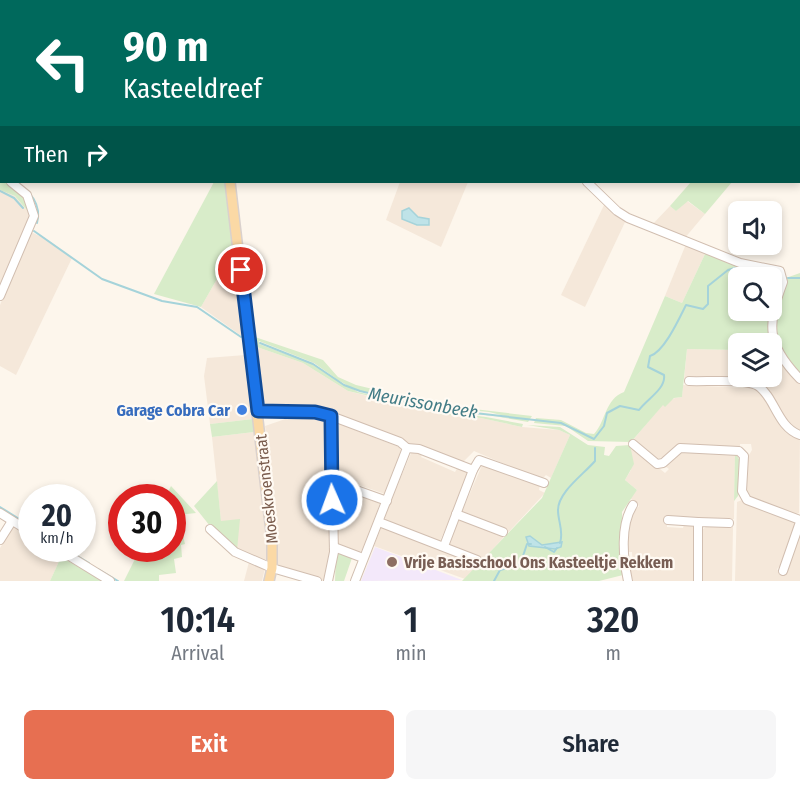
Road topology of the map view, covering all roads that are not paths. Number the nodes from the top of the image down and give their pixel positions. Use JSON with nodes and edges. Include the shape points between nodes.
{"nodes":[{"id":1,"x":12,"y":183,"type":"edge"},
{"id":2,"x":230,"y":183,"type":"edge"},
{"id":3,"x":588,"y":183,"type":"edge"},
{"id":4,"x":0,"y":296,"type":"edge"},
{"id":5,"x":800,"y":379,"type":"edge"},
{"id":6,"x":689,"y":381,"type":"dead end"},
{"id":7,"x":258,"y":411,"type":"junction"},
{"id":8,"x":331,"y":416,"type":"junction"},
{"id":9,"x":800,"y":435,"type":"edge"},
{"id":10,"x":633,"y":444,"type":"dead end"},
{"id":11,"x":407,"y":448,"type":"junction"},
{"id":12,"x":473,"y":470,"type":"junction"},
{"id":13,"x":331,"y":481,"type":"junction"},
{"id":14,"x":544,"y":483,"type":"dead end"},
{"id":15,"x":387,"y":501,"type":"junction"},
{"id":16,"x":633,"y":505,"type":"dead end"},
{"id":17,"x":0,"y":513,"type":"edge"},
{"id":18,"x":456,"y":514,"type":"junction"},
{"id":19,"x":668,"y":520,"type":"dead end"},
{"id":20,"x":12,"y":521,"type":"junction"},
{"id":21,"x":800,"y":521,"type":"edge"},
{"id":22,"x":379,"y":522,"type":"junction"},
{"id":23,"x":698,"y":522,"type":"junction"},
{"id":24,"x":729,"y":523,"type":"dead end"},
{"id":25,"x":18,"y":525,"type":"edge"},
{"id":26,"x":210,"y":529,"type":"dead end"},
{"id":27,"x":503,"y":532,"type":"dead end"},
{"id":28,"x":0,"y":540,"type":"edge"},
{"id":29,"x":444,"y":546,"type":"junction"},
{"id":30,"x":333,"y":547,"type":"junction"},
{"id":31,"x":363,"y":558,"type":"junction"},
{"id":32,"x":477,"y":560,"type":"dead end"},
{"id":33,"x":79,"y":562,"type":"edge"},
{"id":34,"x":274,"y":568,"type":"junction"},
{"id":35,"x":783,"y":571,"type":"dead end"},
{"id":36,"x":110,"y":581,"type":"edge"},
{"id":37,"x":269,"y":581,"type":"edge"},
{"id":38,"x":317,"y":581,"type":"edge"},
{"id":39,"x":328,"y":581,"type":"edge"},
{"id":40,"x":355,"y":581,"type":"edge"},
{"id":41,"x":628,"y":581,"type":"edge"},
{"id":42,"x":698,"y":581,"type":"edge"}],
"edges":[{"from":1,"to":4,"type":"street","via":[[27,195],[34,216]]},
{"from":2,"to":7,"type":"main road","name":"Moeskroenstraat"},
{"from":3,"to":5,"type":"street","via":[[628,218],[740,263],[780,271],[783,278],[773,310],[772,333]]},
{"from":6,"to":9,"type":"street","via":[[759,387],[787,427]]},
{"from":7,"to":8,"type":"street"},
{"from":7,"to":34,"type":"main road","name":"Moeskroenstraat"},
{"from":8,"to":11,"type":"street"},
{"from":8,"to":13,"type":"street"},
{"from":10,"to":21,"type":"street","via":[[657,464],[680,448],[739,451],[744,456],[742,491],[747,500]]},
{"from":11,"to":12,"type":"street"},
{"from":11,"to":15,"type":"street"},
{"from":12,"to":14,"type":"street","via":[[483,460]]},
{"from":12,"to":18,"type":"street"},
{"from":13,"to":15,"type":"street"},
{"from":13,"to":30,"type":"street"},
{"from":15,"to":22,"type":"street"},
{"from":16,"to":41,"type":"street","via":[[625,520]]},
{"from":17,"to":20,"type":"street"},
{"from":18,"to":27,"type":"street"},
{"from":18,"to":29,"type":"street"},
{"from":19,"to":23,"type":"street"},
{"from":20,"to":25,"type":"street"},
{"from":20,"to":28,"type":"street"},
{"from":21,"to":35,"type":"street"},
{"from":22,"to":29,"type":"street"},
{"from":22,"to":31,"type":"street"},
{"from":23,"to":24,"type":"street"},
{"from":23,"to":42,"type":"street"},
{"from":26,"to":34,"type":"street","via":[[235,552]]},
{"from":29,"to":32,"type":"street"},
{"from":30,"to":31,"type":"street"},
{"from":30,"to":39,"type":"street"},
{"from":31,"to":40,"type":"street"},
{"from":33,"to":36,"type":"street"},
{"from":34,"to":37,"type":"main road","name":"Moeskroenstraat"},
{"from":34,"to":38,"type":"street"}]}
